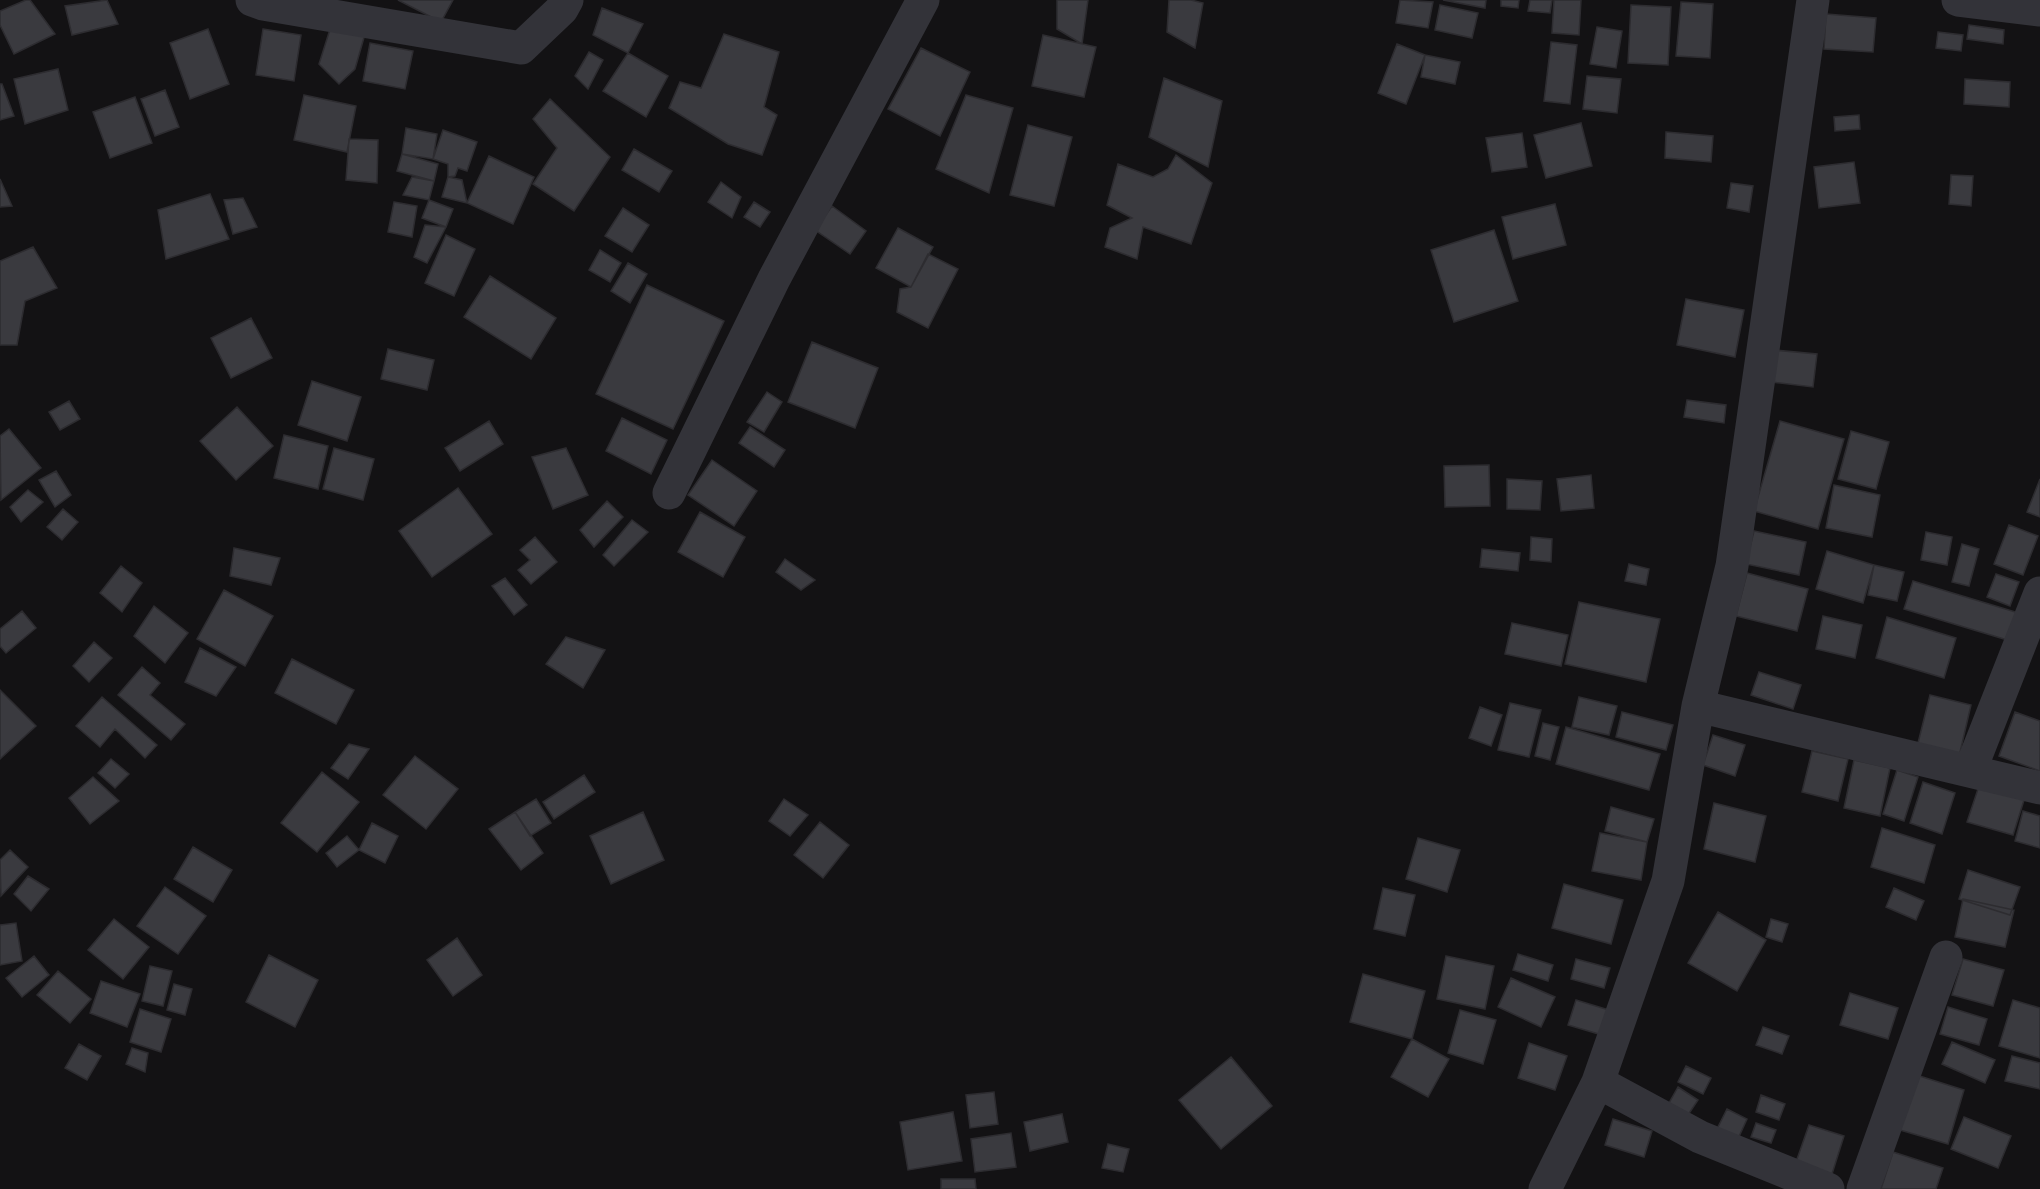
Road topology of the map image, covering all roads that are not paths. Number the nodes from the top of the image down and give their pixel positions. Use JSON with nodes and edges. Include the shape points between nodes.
{"nodes":[{"id":1,"x":252,"y":0,"type":"edge"},
{"id":2,"x":567,"y":0,"type":"edge"},
{"id":3,"x":923,"y":0,"type":"edge"},
{"id":4,"x":1813,"y":0,"type":"edge"},
{"id":5,"x":1958,"y":0,"type":"edge"},
{"id":6,"x":2040,"y":10,"type":"edge"},
{"id":7,"x":669,"y":493,"type":"dead end"},
{"id":8,"x":2040,"y":593,"type":"edge"},
{"id":9,"x":1698,"y":706,"type":"junction"},
{"id":10,"x":1970,"y":771,"type":"junction"},
{"id":11,"x":2040,"y":788,"type":"edge"},
{"id":12,"x":1946,"y":957,"type":"dead end"},
{"id":13,"x":1598,"y":1082,"type":"junction"},
{"id":14,"x":1545,"y":1189,"type":"edge"},
{"id":15,"x":1828,"y":1189,"type":"edge"},
{"id":16,"x":1863,"y":1189,"type":"edge"}],
"edges":[{"from":1,"to":2,"type":"street","via":[[521,48]]},
{"from":3,"to":7,"type":"street","via":[[774,279]]},
{"from":4,"to":9,"type":"street","via":[[1732,566]]},
{"from":5,"to":6,"type":"street"},
{"from":8,"to":10,"type":"street"},
{"from":9,"to":10,"type":"street"},
{"from":9,"to":13,"type":"street","via":[[1668,881]]},
{"from":10,"to":11,"type":"street"},
{"from":12,"to":16,"type":"street"},
{"from":13,"to":14,"type":"street"},
{"from":13,"to":15,"type":"street","via":[[1700,1137]]}]}
